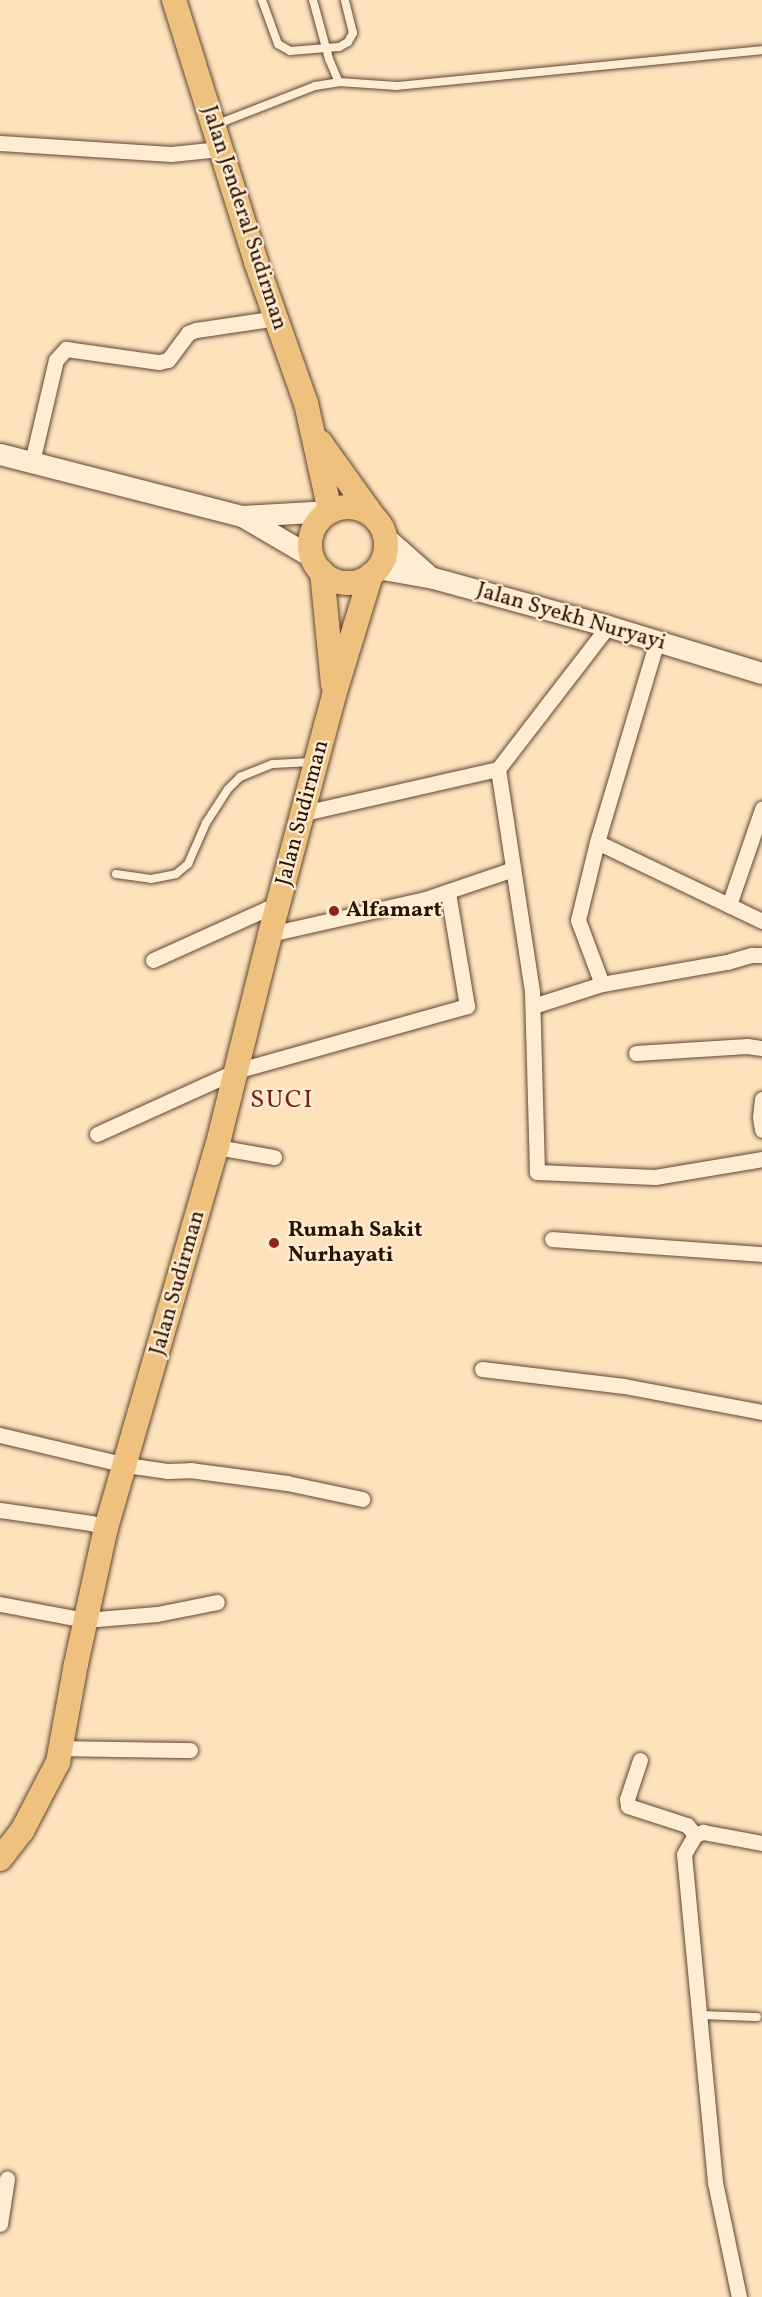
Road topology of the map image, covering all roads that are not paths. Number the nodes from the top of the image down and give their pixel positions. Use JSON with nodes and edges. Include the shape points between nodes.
{"nodes":[{"id":1,"x":174,"y":0,"type":"edge"},
{"id":2,"x":262,"y":0,"type":"edge"},
{"id":3,"x":313,"y":0,"type":"edge"},
{"id":4,"x":345,"y":0,"type":"edge"},
{"id":5,"x":326,"y":48,"type":"junction"},
{"id":6,"x":762,"y":50,"type":"edge"},
{"id":7,"x":339,"y":82,"type":"junction"},
{"id":8,"x":216,"y":138,"type":"junction"},
{"id":9,"x":0,"y":143,"type":"edge"},
{"id":10,"x":277,"y":318,"type":"junction"},
{"id":11,"x":315,"y":436,"type":"junction"},
{"id":12,"x":0,"y":454,"type":"edge"},
{"id":13,"x":32,"y":462,"type":"junction"},
{"id":14,"x":330,"y":511,"type":"junction"},
{"id":15,"x":242,"y":516,"type":"junction"},
{"id":16,"x":379,"y":527,"type":"junction"},
{"id":17,"x":317,"y":564,"type":"junction"},
{"id":18,"x":374,"y":572,"type":"junction"},
{"id":19,"x":429,"y":577,"type":"junction"},
{"id":20,"x":608,"y":626,"type":"junction"},
{"id":21,"x":657,"y":641,"type":"junction"},
{"id":22,"x":762,"y":673,"type":"edge"},
{"id":23,"x":334,"y":695,"type":"junction"},
{"id":24,"x":318,"y":762,"type":"junction"},
{"id":25,"x":498,"y":770,"type":"junction"},
{"id":26,"x":762,"y":809,"type":"edge"},
{"id":27,"x":304,"y":813,"type":"junction"},
{"id":28,"x":597,"y":842,"type":"junction"},
{"id":29,"x":513,"y":869,"type":"junction"},
{"id":30,"x":116,"y":874,"type":"dead end"},
{"id":31,"x":448,"y":892,"type":"junction"},
{"id":32,"x":279,"y":903,"type":"junction"},
{"id":33,"x":729,"y":905,"type":"junction"},
{"id":34,"x":762,"y":921,"type":"edge"},
{"id":35,"x":270,"y":934,"type":"junction"},
{"id":36,"x":762,"y":955,"type":"edge"},
{"id":37,"x":153,"y":960,"type":"dead end"},
{"id":38,"x":602,"y":984,"type":"junction"},
{"id":39,"x":532,"y":1006,"type":"junction"},
{"id":40,"x":762,"y":1048,"type":"edge"},
{"id":41,"x":636,"y":1053,"type":"dead end"},
{"id":42,"x":237,"y":1071,"type":"junction"},
{"id":43,"x":761,"y":1104,"type":"edge"},
{"id":44,"x":762,"y":1130,"type":"edge"},
{"id":45,"x":97,"y":1134,"type":"dead end"},
{"id":46,"x":217,"y":1147,"type":"junction"},
{"id":47,"x":274,"y":1157,"type":"dead end"},
{"id":48,"x":762,"y":1159,"type":"edge"},
{"id":49,"x":552,"y":1239,"type":"dead end"},
{"id":50,"x":762,"y":1254,"type":"edge"},
{"id":51,"x":482,"y":1369,"type":"dead end"},
{"id":52,"x":762,"y":1412,"type":"edge"},
{"id":53,"x":0,"y":1435,"type":"edge"},
{"id":54,"x":126,"y":1465,"type":"junction"},
{"id":55,"x":362,"y":1499,"type":"dead end"},
{"id":56,"x":0,"y":1510,"type":"edge"},
{"id":57,"x":106,"y":1528,"type":"junction"},
{"id":58,"x":217,"y":1602,"type":"dead end"},
{"id":59,"x":0,"y":1604,"type":"edge"},
{"id":60,"x":85,"y":1620,"type":"junction"},
{"id":61,"x":60,"y":1748,"type":"junction"},
{"id":62,"x":190,"y":1750,"type":"dead end"},
{"id":63,"x":640,"y":1760,"type":"dead end"},
{"id":64,"x":695,"y":1835,"type":"junction"},
{"id":65,"x":762,"y":1843,"type":"edge"},
{"id":66,"x":0,"y":1859,"type":"edge"},
{"id":67,"x":697,"y":2015,"type":"junction"},
{"id":68,"x":757,"y":2017,"type":"dead end"},
{"id":69,"x":7,"y":2179,"type":"dead end"},
{"id":70,"x":0,"y":2224,"type":"edge"},
{"id":71,"x":739,"y":2297,"type":"edge"}],
"edges":[{"from":1,"to":8,"type":"main road","name":"Jalan Jenderal Sudirman"},
{"from":2,"to":5,"type":"lane","via":[[278,44],[285,50]]},
{"from":3,"to":5,"type":"lane"},
{"from":4,"to":5,"type":"lane","via":[[353,33],[348,42]]},
{"from":5,"to":7,"type":"lane"},
{"from":6,"to":7,"type":"lane","via":[[397,86]]},
{"from":7,"to":8,"type":"lane","via":[[315,86]]},
{"from":8,"to":9,"type":"street","via":[[171,154]]},
{"from":8,"to":10,"type":"main road","name":"Jalan Jenderal Sudirman"},
{"from":10,"to":11,"type":"main road","name":"Jalan Jenderal Sudirman"},
{"from":10,"to":13,"type":"street","via":[[196,330],[188,333],[168,360],[159,362],[66,350],[56,360]]},
{"from":11,"to":14,"type":"main road","name":"Jalan Jenderal Sudirman"},
{"from":11,"to":16,"type":"main road","name":"Jalan Jenderal Sudirman"},
{"from":12,"to":13,"type":"main road"},
{"from":13,"to":15,"type":"main road"},
{"from":14,"to":15,"type":"main road"},
{"from":14,"to":16,"type":"main road","via":[[353,507]]},
{"from":14,"to":17,"type":"main road","via":[[315,525],[310,546]]},
{"from":15,"to":17,"type":"main road"},
{"from":16,"to":18,"type":"main road","via":[[384,560]]},
{"from":16,"to":19,"type":"main road"},
{"from":17,"to":18,"type":"main road","via":[[340,582],[361,580]]},
{"from":17,"to":23,"type":"main road","name":"Jalan Sudirman"},
{"from":18,"to":19,"type":"main road","name":"Jalan Syekh Nuryayi"},
{"from":18,"to":23,"type":"main road","name":"Jalan Sudirman"},
{"from":19,"to":20,"type":"main road","name":"Jalan Syekh Nuryayi"},
{"from":20,"to":21,"type":"main road","name":"Jalan Syekh Nuryayi"},
{"from":20,"to":25,"type":"street"},
{"from":21,"to":22,"type":"main road","name":"Jalan Syekh Nuryayi"},
{"from":21,"to":28,"type":"street"},
{"from":23,"to":24,"type":"main road","name":"Jalan Sudirman"},
{"from":24,"to":27,"type":"main road","name":"Jalan Sudirman"},
{"from":24,"to":30,"type":"lane","via":[[273,764],[240,777],[206,823],[188,864],[176,874],[152,879]]},
{"from":25,"to":27,"type":"street"},
{"from":25,"to":29,"type":"street"},
{"from":26,"to":33,"type":"street"},
{"from":27,"to":32,"type":"main road","name":"Jalan Sudirman"},
{"from":28,"to":33,"type":"street"},
{"from":28,"to":38,"type":"street","via":[[578,920]]},
{"from":29,"to":31,"type":"street"},
{"from":29,"to":39,"type":"street"},
{"from":31,"to":35,"type":"street"},
{"from":31,"to":42,"type":"street","via":[[467,1006]]},
{"from":32,"to":35,"type":"main road","name":"Jalan Sudirman"},
{"from":32,"to":37,"type":"street"},
{"from":33,"to":34,"type":"street"},
{"from":35,"to":42,"type":"main road","name":"Jalan Sudirman"},
{"from":36,"to":38,"type":"street"},
{"from":38,"to":39,"type":"street"},
{"from":39,"to":48,"type":"street","via":[[537,1172],[655,1177]]},
{"from":40,"to":41,"type":"street"},
{"from":42,"to":45,"type":"street"},
{"from":42,"to":46,"type":"main road","name":"Jalan Sudirman"},
{"from":43,"to":44,"type":"street"},
{"from":46,"to":47,"type":"street"},
{"from":46,"to":54,"type":"main road","name":"Jalan Sudirman"},
{"from":49,"to":50,"type":"street"},
{"from":51,"to":52,"type":"street","via":[[624,1386]]},
{"from":53,"to":54,"type":"street"},
{"from":54,"to":55,"type":"street","via":[[287,1483]]},
{"from":54,"to":57,"type":"main road","name":"Jalan Sudirman"},
{"from":56,"to":57,"type":"street"},
{"from":57,"to":60,"type":"main road","name":"Jalan Sudirman"},
{"from":58,"to":60,"type":"street","via":[[157,1614]]},
{"from":59,"to":60,"type":"street"},
{"from":60,"to":61,"type":"main road","name":"Jalan Sudirman"},
{"from":61,"to":62,"type":"street"},
{"from":61,"to":66,"type":"main road","name":"Jalan Sudirman","via":[[58,1762],[22,1831]]},
{"from":63,"to":64,"type":"street","via":[[628,1806],[687,1826]]},
{"from":64,"to":65,"type":"street","via":[[703,1832]]},
{"from":64,"to":67,"type":"street","via":[[684,1854]]},
{"from":67,"to":68,"type":"lane"},
{"from":67,"to":71,"type":"street","via":[[715,2182]]},
{"from":69,"to":70,"type":"street"}]}
